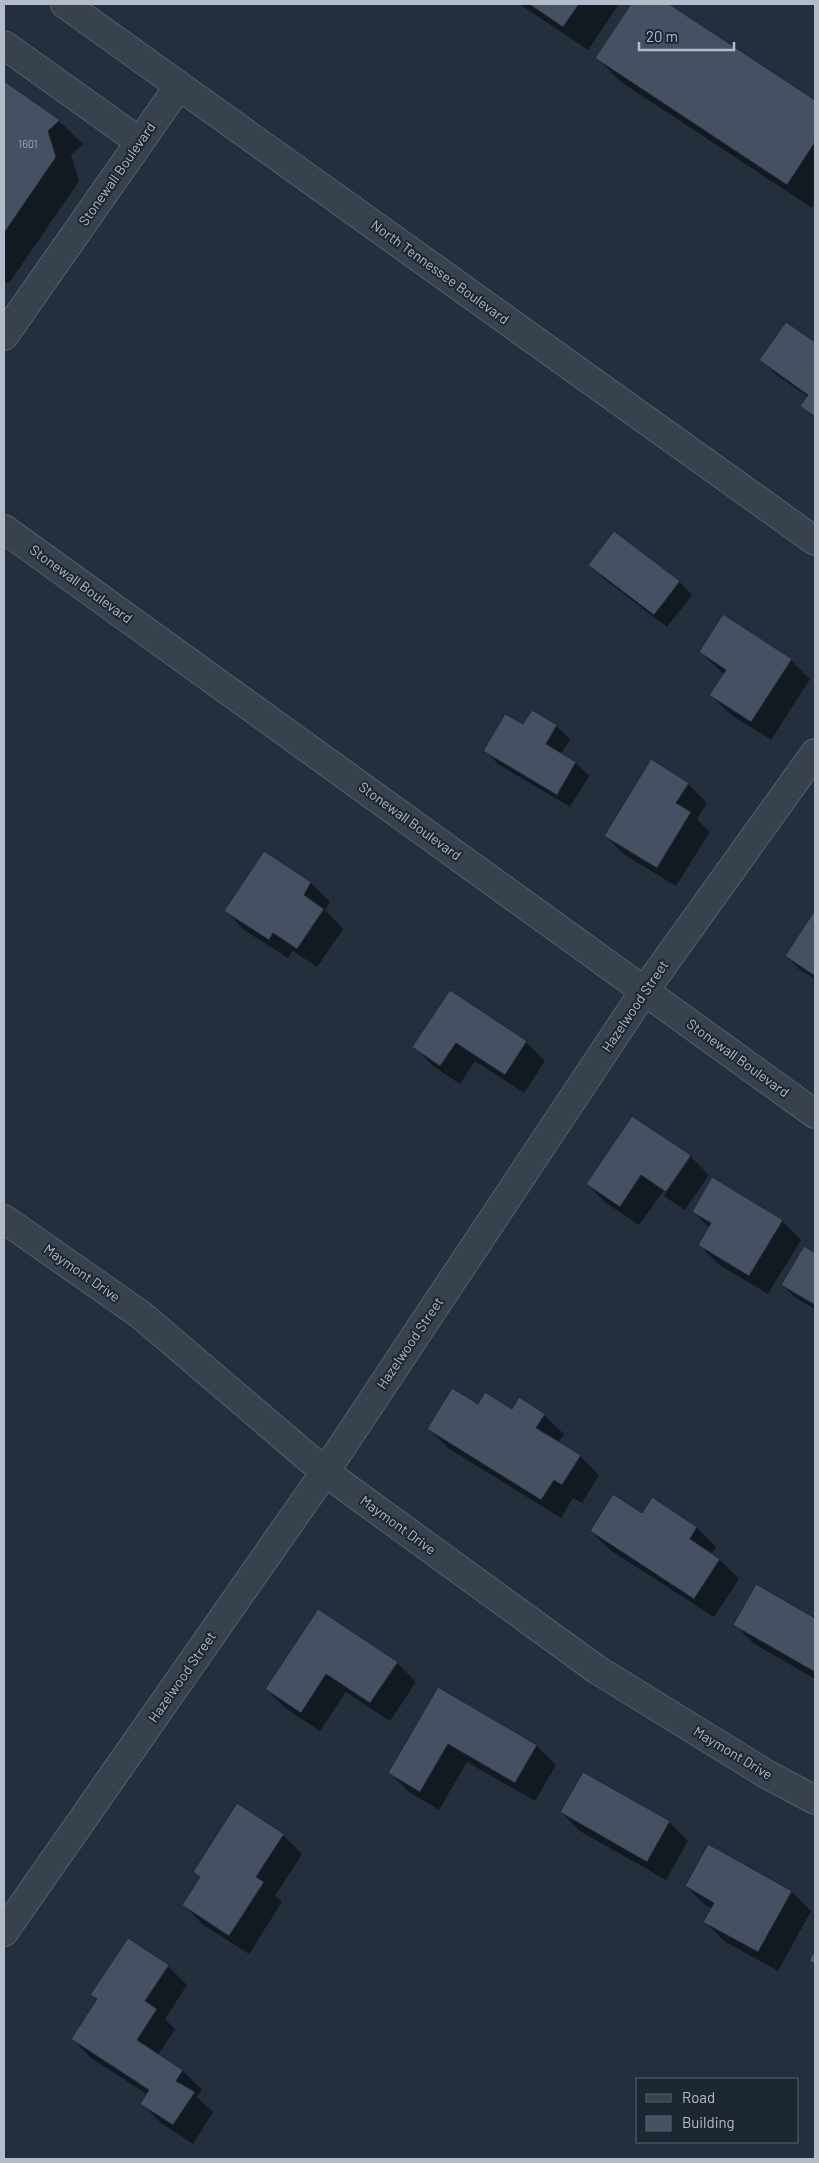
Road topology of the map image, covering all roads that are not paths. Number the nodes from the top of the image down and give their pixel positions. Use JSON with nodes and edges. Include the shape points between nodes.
{"nodes":[{"id":1,"x":65,"y":4,"type":"edge"},
{"id":2,"x":4,"y":45,"type":"edge"},
{"id":3,"x":180,"y":86,"type":"junction"},
{"id":4,"x":140,"y":142,"type":"junction"},
{"id":5,"x":4,"y":336,"type":"edge"},
{"id":6,"x":4,"y":529,"type":"edge"},
{"id":7,"x":815,"y":541,"type":"edge"},
{"id":8,"x":815,"y":753,"type":"edge"},
{"id":9,"x":645,"y":990,"type":"junction"},
{"id":10,"x":815,"y":1114,"type":"edge"},
{"id":11,"x":4,"y":1219,"type":"edge"},
{"id":12,"x":325,"y":1472,"type":"junction"},
{"id":13,"x":815,"y":1800,"type":"edge"},
{"id":14,"x":4,"y":1932,"type":"edge"}],
"edges":[{"from":1,"to":3,"type":"street","name":"North Tennessee Boulevard"},
{"from":2,"to":4,"type":"street"},
{"from":3,"to":4,"type":"street","name":"Stonewall Boulevard"},
{"from":3,"to":7,"type":"street","name":"North Tennessee Boulevard"},
{"from":4,"to":5,"type":"street","name":"Stonewall Boulevard"},
{"from":6,"to":9,"type":"street","name":"Stonewall Boulevard"},
{"from":8,"to":9,"type":"street","name":"Hazelwood Street"},
{"from":9,"to":10,"type":"street","name":"Stonewall Boulevard"},
{"from":9,"to":12,"type":"street","name":"Hazelwood Street"},
{"from":11,"to":12,"type":"street","name":"Maymont Drive","via":[[141,1315]]},
{"from":12,"to":13,"type":"street","name":"Maymont Drive","via":[[596,1669],[768,1775]]},
{"from":12,"to":14,"type":"street","name":"Hazelwood Street"}]}
